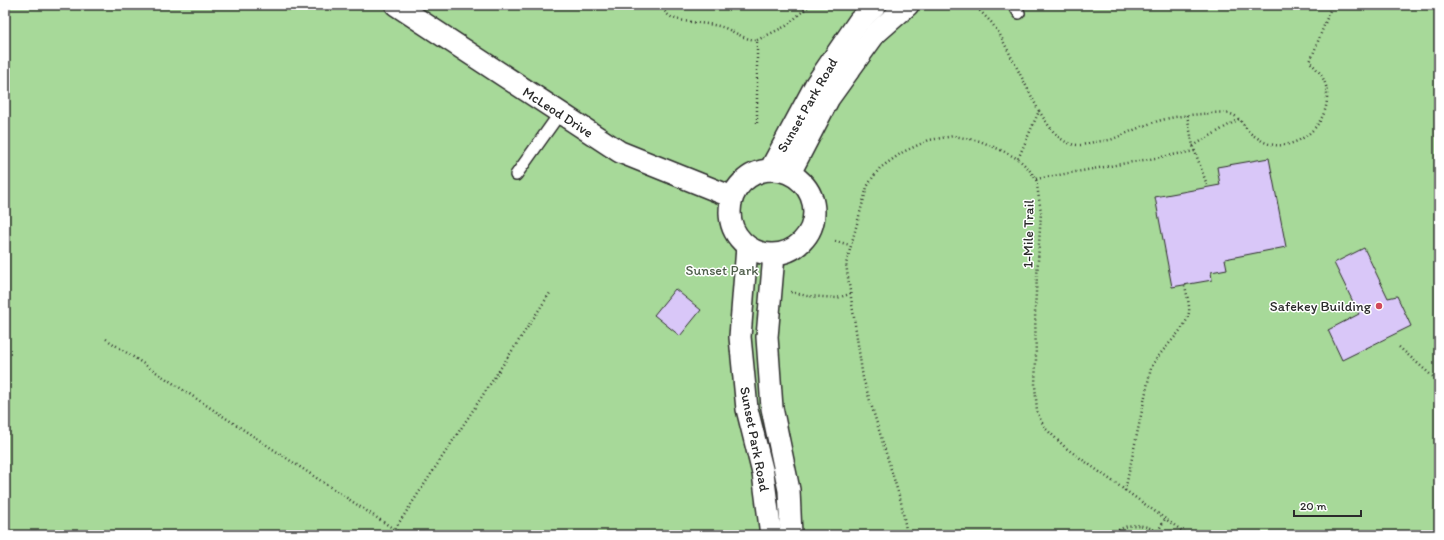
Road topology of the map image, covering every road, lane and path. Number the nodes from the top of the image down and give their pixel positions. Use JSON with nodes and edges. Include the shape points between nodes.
{"nodes":[{"id":1,"x":396,"y":5,"type":"edge"},
{"id":2,"x":660,"y":5,"type":"edge"},
{"id":3,"x":810,"y":5,"type":"edge"},
{"id":4,"x":876,"y":5,"type":"edge"},
{"id":5,"x":908,"y":5,"type":"edge"},
{"id":6,"x":974,"y":5,"type":"edge"},
{"id":7,"x":1332,"y":5,"type":"edge"},
{"id":8,"x":757,"y":40,"type":"junction"},
{"id":9,"x":1040,"y":111,"type":"junction"},
{"id":10,"x":560,"y":113,"type":"junction"},
{"id":11,"x":1187,"y":115,"type":"junction"},
{"id":12,"x":1239,"y":119,"type":"junction"},
{"id":13,"x":757,"y":124,"type":"dead end"},
{"id":14,"x":1193,"y":146,"type":"junction"},
{"id":15,"x":1195,"y":151,"type":"junction"},
{"id":16,"x":1018,"y":159,"type":"junction"},
{"id":17,"x":780,"y":172,"type":"junction"},
{"id":18,"x":516,"y":174,"type":"dead end"},
{"id":19,"x":1036,"y":179,"type":"junction"},
{"id":20,"x":1206,"y":186,"type":"dead end"},
{"id":21,"x":732,"y":197,"type":"junction"},
{"id":22,"x":835,"y":241,"type":"dead end"},
{"id":23,"x":850,"y":245,"type":"junction"},
{"id":24,"x":747,"y":248,"type":"junction"},
{"id":25,"x":774,"y":255,"type":"junction"},
{"id":26,"x":1185,"y":285,"type":"dead end"},
{"id":27,"x":550,"y":293,"type":"dead end"},
{"id":28,"x":796,"y":293,"type":"dead end"},
{"id":29,"x":850,"y":294,"type":"junction"},
{"id":30,"x":106,"y":338,"type":"dead end"},
{"id":31,"x":1399,"y":347,"type":"dead end"},
{"id":32,"x":1439,"y":382,"type":"edge"},
{"id":33,"x":1125,"y":491,"type":"junction"},
{"id":34,"x":1165,"y":519,"type":"junction"},
{"id":35,"x":395,"y":530,"type":"junction"},
{"id":36,"x":1158,"y":532,"type":"junction"},
{"id":37,"x":391,"y":535,"type":"edge"},
{"id":38,"x":403,"y":535,"type":"edge"},
{"id":39,"x":771,"y":535,"type":"edge"},
{"id":40,"x":791,"y":535,"type":"edge"},
{"id":41,"x":907,"y":535,"type":"edge"},
{"id":42,"x":1112,"y":535,"type":"edge"},
{"id":43,"x":1163,"y":535,"type":"edge"},
{"id":44,"x":1188,"y":535,"type":"edge"}],
"edges":[{"from":1,"to":10,"type":"street","name":"McLeod Drive"},
{"from":2,"to":8,"type":"path","via":[[674,18],[717,26],[748,40]]},
{"from":3,"to":8,"type":"path","via":[[786,26]]},
{"from":4,"to":17,"type":"street","name":"Sunset Park Road","via":[[859,20],[816,84]]},
{"from":5,"to":17,"type":"street","name":"Sunset Park Road","via":[[875,34]]},
{"from":6,"to":9,"type":"path","via":[[999,33]]},
{"from":7,"to":12,"type":"path","via":[[1310,62],[1324,77],[1327,93],[1327,107],[1314,130],[1290,144],[1277,145],[1263,141],[1250,133]]},
{"from":8,"to":13,"type":"path"},
{"from":9,"to":11,"type":"path","via":[[1056,134],[1069,143],[1079,145],[1114,139],[1155,122]]},
{"from":9,"to":16,"type":"path"},
{"from":10,"to":18,"type":"lane"},
{"from":10,"to":21,"type":"street","name":"McLeod Drive","via":[[620,152]]},
{"from":11,"to":12,"type":"path","via":[[1223,113],[1232,114]]},
{"from":11,"to":14,"type":"path"},
{"from":12,"to":14,"type":"path"},
{"from":14,"to":15,"type":"path"},
{"from":15,"to":19,"type":"path"},
{"from":15,"to":20,"type":"path"},
{"from":16,"to":19,"type":"path"},
{"from":16,"to":23,"type":"path","via":[[980,141],[954,136],[929,140],[903,152],[880,168],[867,187]]},
{"from":17,"to":21,"type":"street","via":[[763,170],[750,176],[739,185]]},
{"from":17,"to":25,"type":"street","name":"Sunset Park Road","via":[[801,181],[810,192],[814,220],[809,233],[800,244],[788,252]]},
{"from":19,"to":33,"type":"path","name":"1-Mile Trail","via":[[1041,212],[1035,309],[1035,385],[1038,411],[1046,429],[1066,448]]},
{"from":21,"to":24,"type":"street","via":[[729,211],[731,225],[737,238]]},
{"from":22,"to":23,"type":"path"},
{"from":23,"to":29,"type":"path","via":[[846,264]]},
{"from":24,"to":25,"type":"street"},
{"from":24,"to":39,"type":"street","name":"Sunset Park Road","via":[[740,337],[747,409],[762,473]]},
{"from":25,"to":40,"type":"street","name":"Sunset Park Road","via":[[767,337],[772,408],[789,490]]},
{"from":26,"to":33,"type":"path","via":[[1189,312],[1183,326],[1151,368]]},
{"from":27,"to":35,"type":"path"},
{"from":28,"to":29,"type":"path","via":[[837,298]]},
{"from":29,"to":41,"type":"path","via":[[863,378],[901,502]]},
{"from":30,"to":35,"type":"path"},
{"from":31,"to":32,"type":"path"},
{"from":33,"to":34,"type":"path","name":"1-Mile Trail"},
{"from":34,"to":36,"type":"path"},
{"from":34,"to":44,"type":"path","name":"1-Mile Trail"},
{"from":35,"to":37,"type":"path"},
{"from":35,"to":38,"type":"path"},
{"from":36,"to":42,"type":"path","via":[[1140,525],[1127,526]]},
{"from":36,"to":43,"type":"path"}]}
